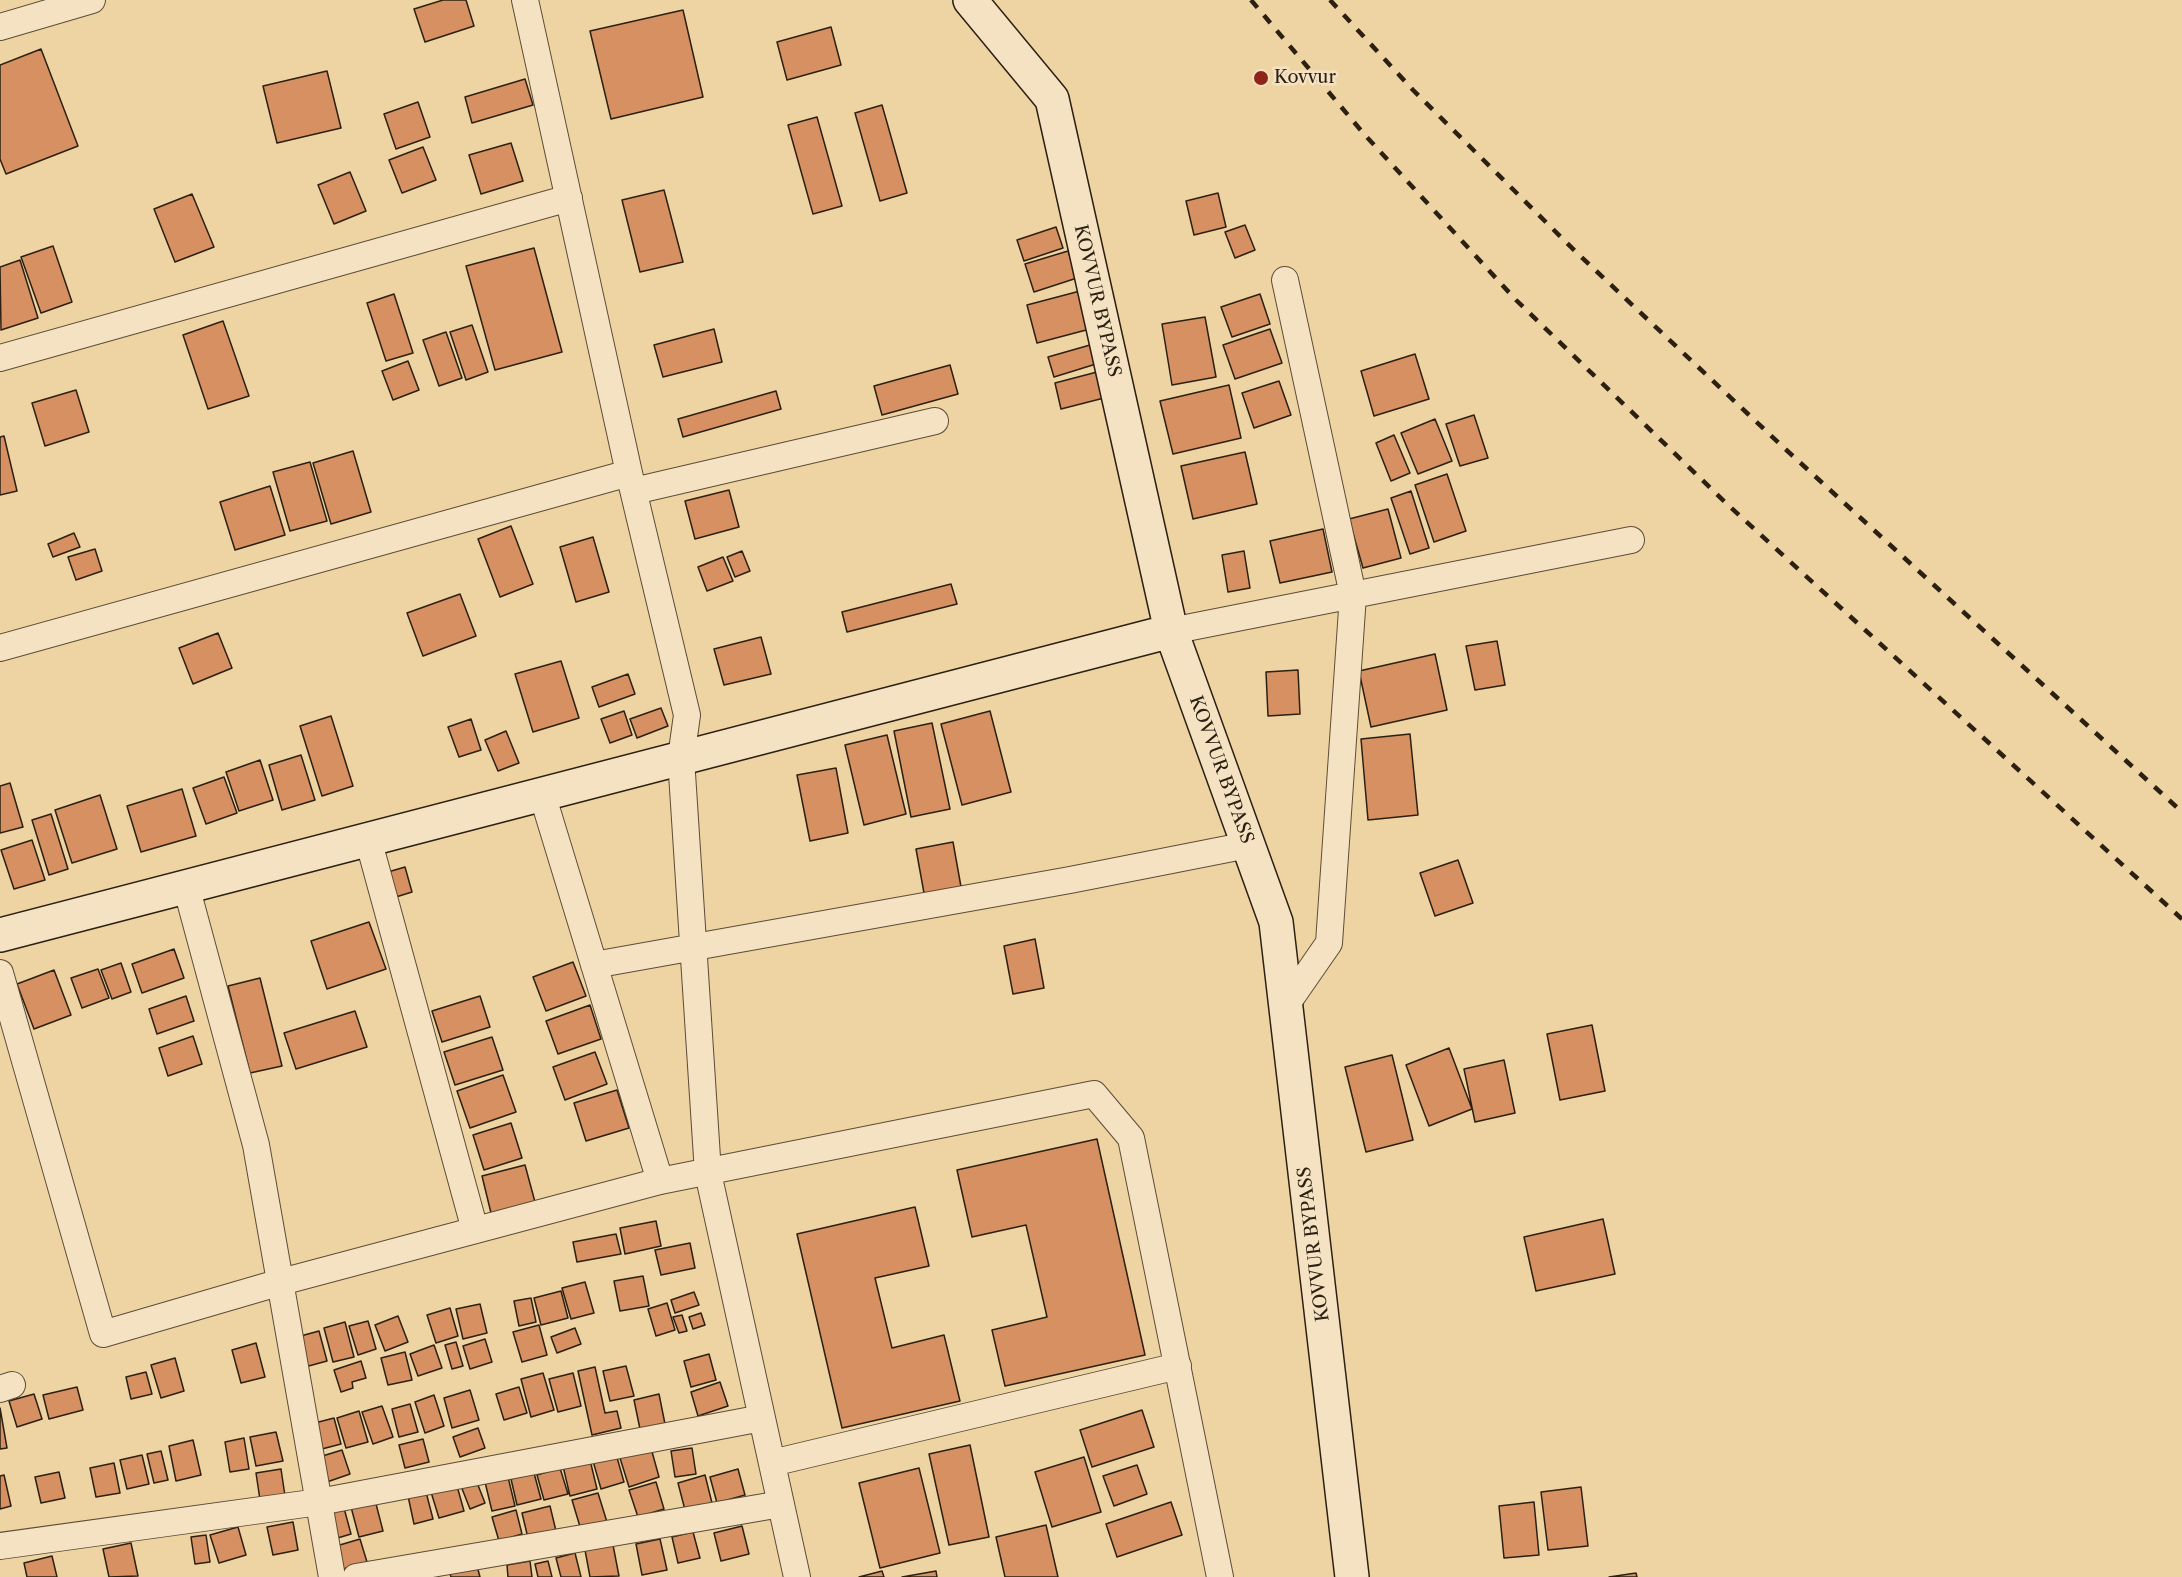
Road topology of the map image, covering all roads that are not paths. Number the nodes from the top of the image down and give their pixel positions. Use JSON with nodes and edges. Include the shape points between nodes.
{"nodes":[{"id":1,"x":92,"y":0,"type":"edge"},
{"id":2,"x":525,"y":0,"type":"edge"},
{"id":3,"x":970,"y":0,"type":"edge"},
{"id":4,"x":0,"y":27,"type":"edge"},
{"id":5,"x":569,"y":198,"type":"junction"},
{"id":6,"x":1285,"y":280,"type":"dead end"},
{"id":7,"x":0,"y":358,"type":"edge"},
{"id":8,"x":935,"y":421,"type":"dead end"},
{"id":9,"x":632,"y":482,"type":"junction"},
{"id":10,"x":1631,"y":540,"type":"dead end"},
{"id":11,"x":1353,"y":595,"type":"junction"},
{"id":12,"x":1171,"y":631,"type":"junction"},
{"id":13,"x":0,"y":648,"type":"edge"},
{"id":14,"x":681,"y":758,"type":"junction"},
{"id":15,"x":542,"y":794,"type":"junction"},
{"id":16,"x":368,"y":839,"type":"junction"},
{"id":17,"x":1248,"y":845,"type":"junction"},
{"id":18,"x":186,"y":886,"type":"junction"},
{"id":19,"x":0,"y":935,"type":"edge"},
{"id":20,"x":693,"y":947,"type":"junction"},
{"id":21,"x":594,"y":965,"type":"junction"},
{"id":22,"x":0,"y":973,"type":"edge"},
{"id":23,"x":1286,"y":1005,"type":"junction"},
{"id":24,"x":708,"y":1173,"type":"junction"},
{"id":25,"x":660,"y":1181,"type":"junction"},
{"id":26,"x":476,"y":1230,"type":"junction"},
{"id":27,"x":281,"y":1282,"type":"junction"},
{"id":28,"x":1178,"y":1366,"type":"junction"},
{"id":29,"x":762,"y":1418,"type":"junction"},
{"id":30,"x":772,"y":1463,"type":"junction"},
{"id":31,"x":319,"y":1502,"type":"junction"},
{"id":32,"x":781,"y":1504,"type":"junction"},
{"id":33,"x":0,"y":1546,"type":"edge"},
{"id":34,"x":332,"y":1577,"type":"edge"},
{"id":35,"x":356,"y":1577,"type":"edge"},
{"id":36,"x":797,"y":1577,"type":"edge"},
{"id":37,"x":1220,"y":1577,"type":"edge"},
{"id":38,"x":1352,"y":1577,"type":"edge"}],
"edges":[{"from":1,"to":4,"type":"street"},
{"from":2,"to":5,"type":"street"},
{"from":3,"to":12,"type":"street","name":"KOVVUR BYPASS","via":[[1052,99]]},
{"from":5,"to":7,"type":"street"},
{"from":5,"to":9,"type":"street"},
{"from":6,"to":11,"type":"street"},
{"from":8,"to":9,"type":"street"},
{"from":9,"to":13,"type":"street"},
{"from":9,"to":14,"type":"street","via":[[687,715]]},
{"from":10,"to":11,"type":"street"},
{"from":11,"to":12,"type":"street"},
{"from":11,"to":23,"type":"street","via":[[1329,943]]},
{"from":12,"to":14,"type":"street"},
{"from":12,"to":17,"type":"street","name":"KOVVUR BYPASS"},
{"from":14,"to":15,"type":"street"},
{"from":14,"to":20,"type":"street"},
{"from":15,"to":16,"type":"street"},
{"from":15,"to":21,"type":"street"},
{"from":16,"to":18,"type":"street"},
{"from":16,"to":26,"type":"street"},
{"from":17,"to":20,"type":"street"},
{"from":17,"to":23,"type":"street","name":"KOVVUR BYPASS","via":[[1276,922]]},
{"from":18,"to":19,"type":"street"},
{"from":18,"to":27,"type":"street","via":[[256,1144]]},
{"from":20,"to":21,"type":"street"},
{"from":20,"to":24,"type":"street"},
{"from":21,"to":25,"type":"street"},
{"from":22,"to":27,"type":"street","via":[[103,1334]]},
{"from":23,"to":38,"type":"street","name":"KOVVUR BYPASS"},
{"from":24,"to":25,"type":"street"},
{"from":24,"to":28,"type":"street","via":[[1094,1094],[1131,1138]]},
{"from":24,"to":29,"type":"street"},
{"from":25,"to":26,"type":"street"},
{"from":26,"to":27,"type":"street"},
{"from":27,"to":31,"type":"street"},
{"from":28,"to":30,"type":"street"},
{"from":28,"to":37,"type":"street"},
{"from":29,"to":30,"type":"street"},
{"from":29,"to":31,"type":"street"},
{"from":30,"to":32,"type":"street"},
{"from":31,"to":33,"type":"street"},
{"from":31,"to":34,"type":"street"},
{"from":32,"to":35,"type":"street"},
{"from":32,"to":36,"type":"street"}]}
